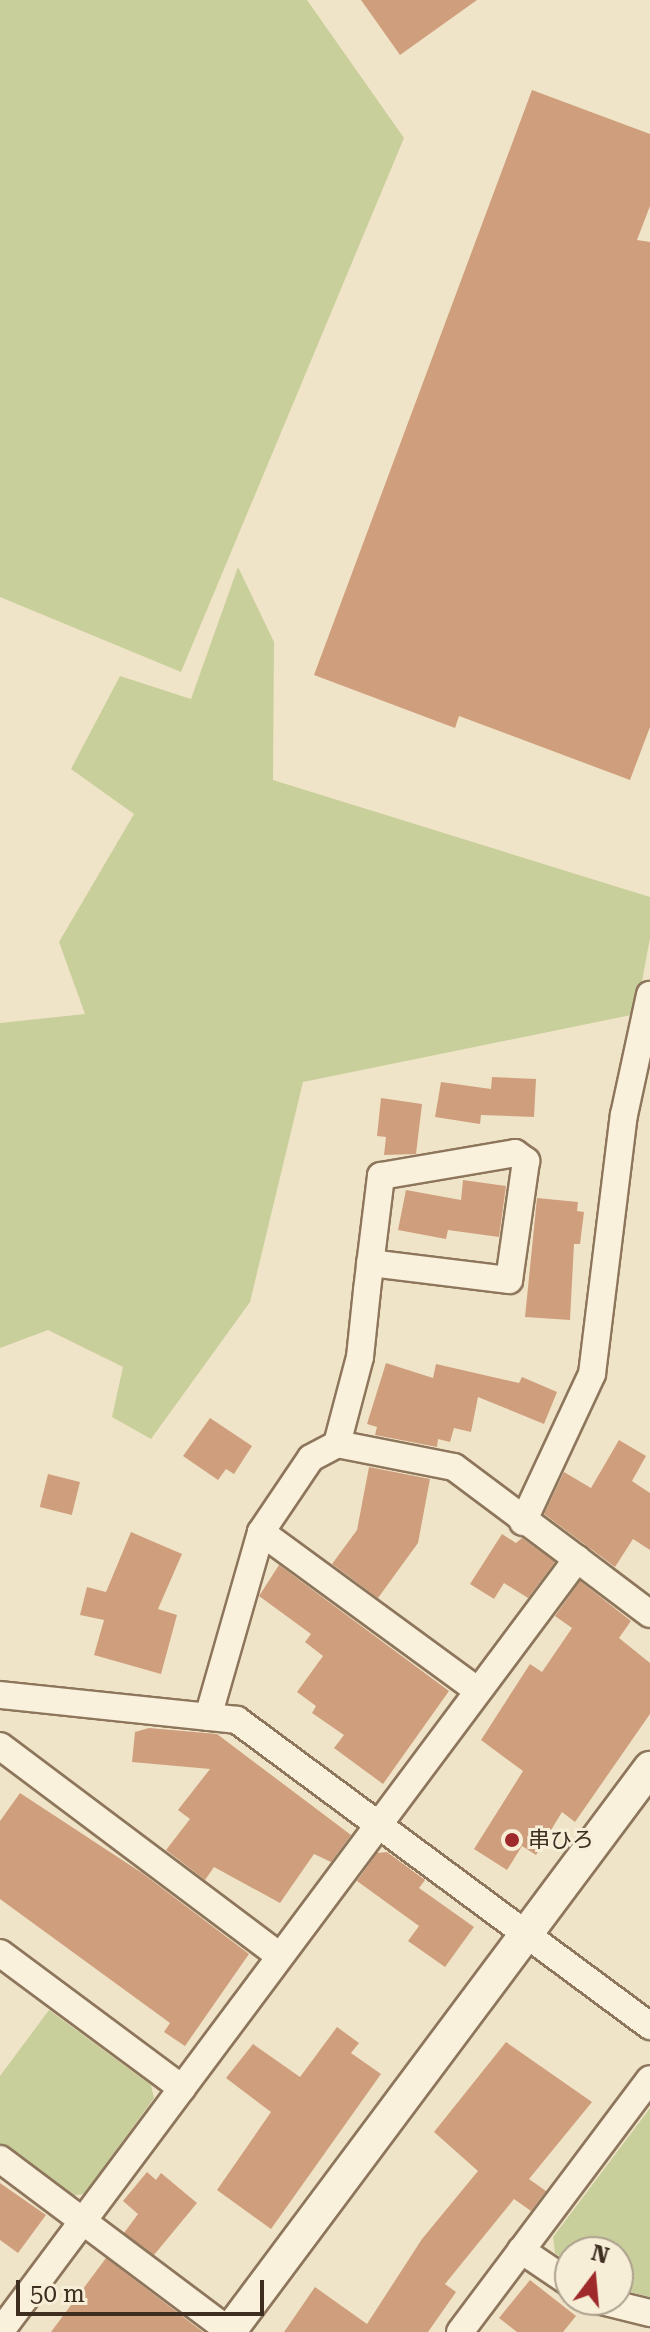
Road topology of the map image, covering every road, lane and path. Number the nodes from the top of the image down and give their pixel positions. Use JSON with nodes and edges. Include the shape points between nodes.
{"nodes":[{"id":1,"x":650,"y":995,"type":"edge"},
{"id":2,"x":370,"y":1263,"type":"junction"},
{"id":3,"x":337,"y":1444,"type":"junction"},
{"id":4,"x":523,"y":1522,"type":"junction"},
{"id":5,"x":261,"y":1532,"type":"junction"},
{"id":6,"x":577,"y":1559,"type":"junction"},
{"id":7,"x":650,"y":1614,"type":"edge"},
{"id":8,"x":478,"y":1691,"type":"junction"},
{"id":9,"x":0,"y":1695,"type":"edge"},
{"id":10,"x":208,"y":1717,"type":"junction"},
{"id":11,"x":0,"y":1746,"type":"edge"},
{"id":12,"x":650,"y":1768,"type":"edge"},
{"id":13,"x":379,"y":1823,"type":"junction"},
{"id":14,"x":527,"y":1936,"type":"junction"},
{"id":15,"x":0,"y":1953,"type":"edge"},
{"id":16,"x":280,"y":1956,"type":"junction"},
{"id":17,"x":650,"y":2026,"type":"edge"},
{"id":18,"x":650,"y":2079,"type":"edge"},
{"id":19,"x":182,"y":2088,"type":"junction"},
{"id":20,"x":0,"y":2159,"type":"edge"},
{"id":21,"x":83,"y":2220,"type":"junction"},
{"id":22,"x":521,"y":2250,"type":"junction"},
{"id":23,"x":554,"y":2272,"type":"edge"},
{"id":24,"x":0,"y":2332,"type":"edge"},
{"id":25,"x":229,"y":2332,"type":"edge"},
{"id":26,"x":460,"y":2332,"type":"edge"}],
"edges":[{"from":1,"to":4,"type":"street","via":[[624,1115],[592,1374]]},
{"from":2,"to":2,"type":"street","via":[[381,1176],[515,1153],[526,1161],[509,1280]]},
{"from":2,"to":3,"type":"street","via":[[360,1357]]},
{"from":3,"to":4,"type":"street","via":[[454,1467]]},
{"from":3,"to":5,"type":"street","via":[[311,1458]]},
{"from":4,"to":6,"type":"street"},
{"from":5,"to":8,"type":"street"},
{"from":5,"to":10,"type":"street"},
{"from":6,"to":7,"type":"street"},
{"from":6,"to":8,"type":"street"},
{"from":8,"to":13,"type":"street"},
{"from":9,"to":10,"type":"street"},
{"from":10,"to":13,"type":"street","via":[[237,1720]]},
{"from":11,"to":16,"type":"street"},
{"from":12,"to":14,"type":"street"},
{"from":13,"to":14,"type":"street"},
{"from":13,"to":16,"type":"street"},
{"from":14,"to":17,"type":"street"},
{"from":14,"to":25,"type":"street"},
{"from":15,"to":19,"type":"street"},
{"from":16,"to":19,"type":"street"},
{"from":18,"to":22,"type":"street"},
{"from":19,"to":21,"type":"street"},
{"from":20,"to":21,"type":"street"},
{"from":21,"to":24,"type":"street"},
{"from":21,"to":25,"type":"street"},
{"from":22,"to":23,"type":"street"},
{"from":22,"to":26,"type":"street"}]}
